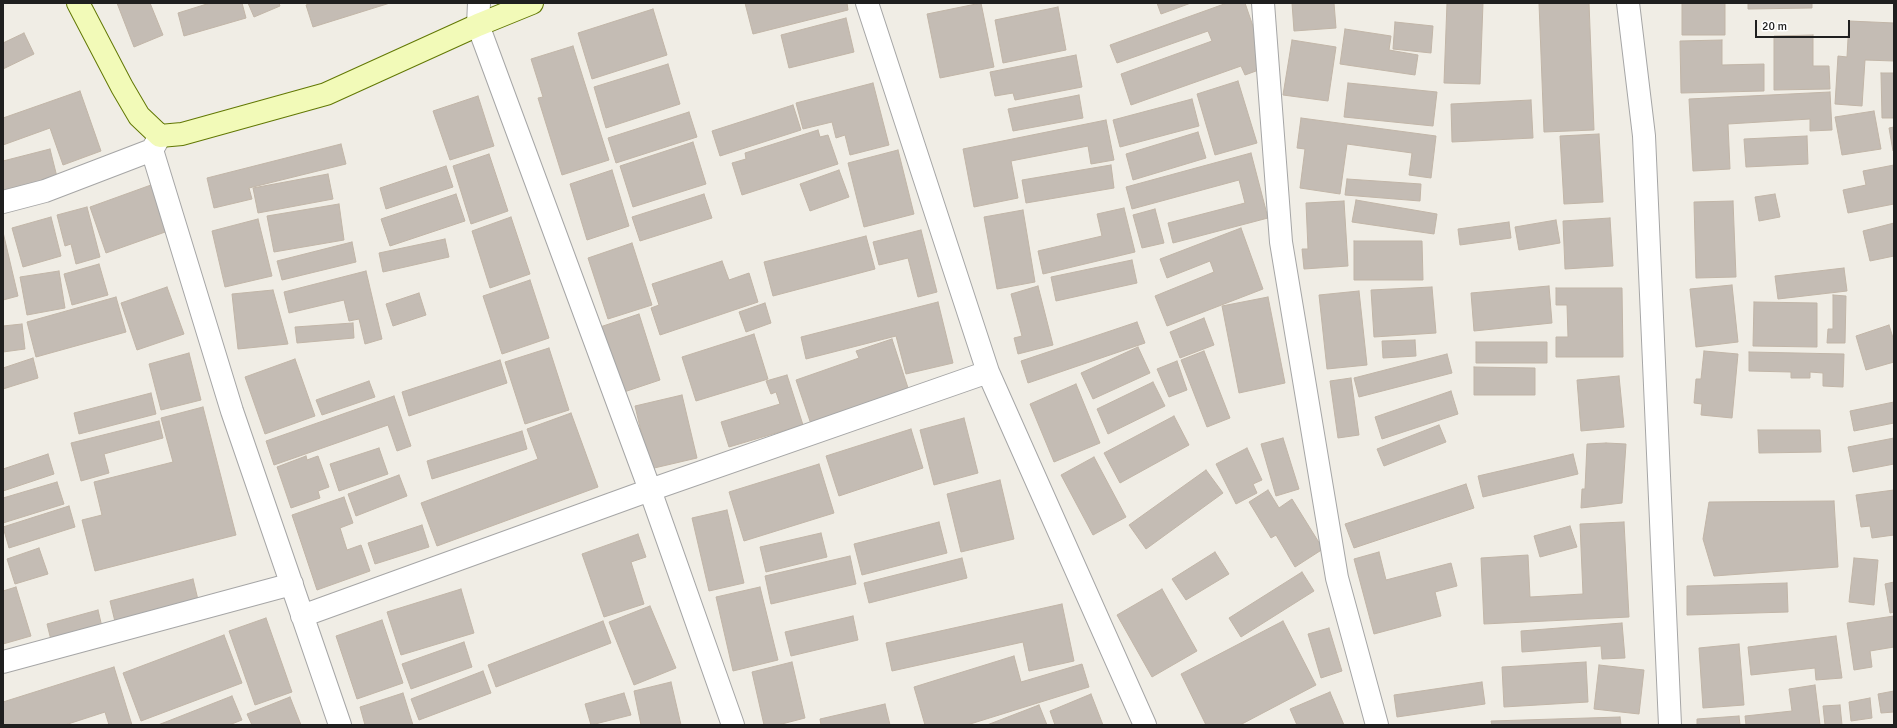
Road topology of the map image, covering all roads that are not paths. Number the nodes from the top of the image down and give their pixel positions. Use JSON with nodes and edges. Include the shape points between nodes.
{"nodes":[{"id":1,"x":78,"y":3,"type":"edge"},
{"id":2,"x":478,"y":3,"type":"edge"},
{"id":3,"x":532,"y":3,"type":"edge"},
{"id":4,"x":867,"y":3,"type":"edge"},
{"id":5,"x":1262,"y":3,"type":"edge"},
{"id":6,"x":1628,"y":3,"type":"edge"},
{"id":7,"x":478,"y":25,"type":"junction"},
{"id":8,"x":156,"y":143,"type":"junction"},
{"id":9,"x":3,"y":202,"type":"edge"},
{"id":10,"x":988,"y":372,"type":"junction"},
{"id":11,"x":650,"y":490,"type":"junction"},
{"id":12,"x":292,"y":584,"type":"junction"},
{"id":13,"x":302,"y":616,"type":"junction"},
{"id":14,"x":3,"y":662,"type":"edge"},
{"id":15,"x":340,"y":725,"type":"edge"},
{"id":16,"x":733,"y":725,"type":"edge"},
{"id":17,"x":1145,"y":725,"type":"edge"},
{"id":18,"x":1377,"y":725,"type":"edge"},
{"id":19,"x":1670,"y":725,"type":"edge"}],
"edges":[{"from":1,"to":8,"type":"street"},
{"from":2,"to":7,"type":"street"},
{"from":3,"to":7,"type":"street"},
{"from":4,"to":10,"type":"street"},
{"from":5,"to":18,"type":"street","via":[[1281,242],[1337,578]]},
{"from":6,"to":19,"type":"street","via":[[1644,136]]},
{"from":7,"to":8,"type":"street","via":[[326,94]]},
{"from":7,"to":11,"type":"street"},
{"from":8,"to":9,"type":"street","via":[[45,192]]},
{"from":8,"to":12,"type":"street","via":[[232,411]]},
{"from":10,"to":11,"type":"street"},
{"from":10,"to":17,"type":"street"},
{"from":11,"to":13,"type":"street"},
{"from":11,"to":16,"type":"street"},
{"from":12,"to":13,"type":"street"},
{"from":12,"to":14,"type":"street"},
{"from":13,"to":15,"type":"street"}]}
